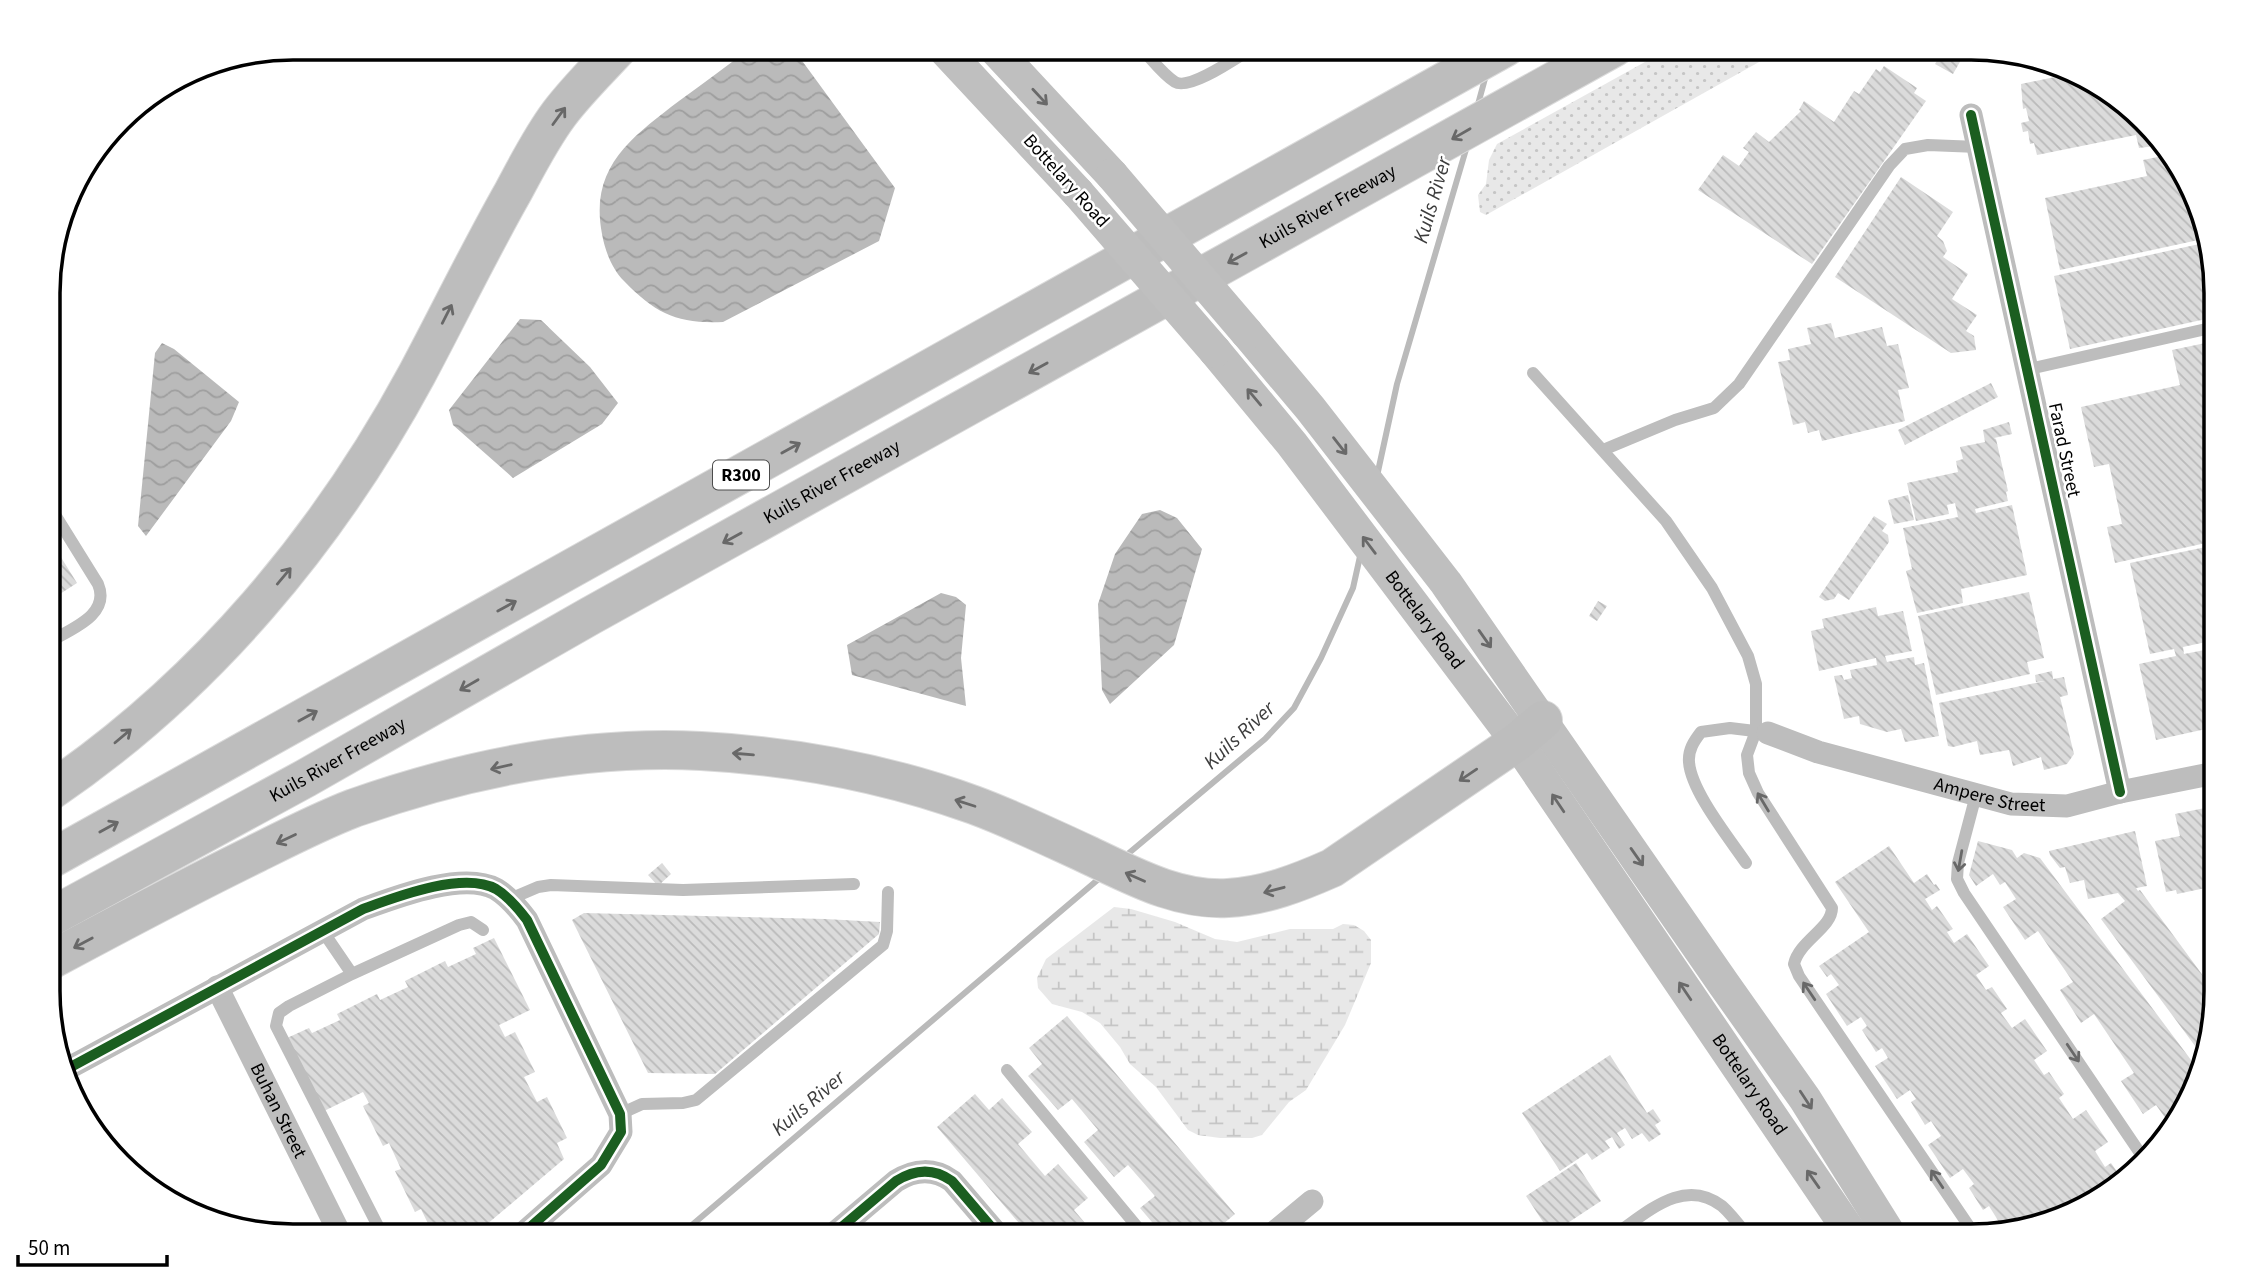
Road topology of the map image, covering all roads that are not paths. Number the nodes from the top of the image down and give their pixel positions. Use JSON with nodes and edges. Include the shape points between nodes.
{"nodes":[{"id":1,"x":607,"y":60,"type":"edge"},
{"id":2,"x":954,"y":60,"type":"edge"},
{"id":3,"x":1005,"y":60,"type":"edge"},
{"id":4,"x":1153,"y":60,"type":"edge"},
{"id":5,"x":1232,"y":60,"type":"edge"},
{"id":6,"x":1482,"y":60,"type":"edge"},
{"id":7,"x":1591,"y":60,"type":"edge"},
{"id":8,"x":1971,"y":115,"type":"dead end"},
{"id":9,"x":1978,"y":148,"type":"junction"},
{"id":10,"x":2203,"y":330,"type":"edge"},
{"id":11,"x":2029,"y":369,"type":"junction"},
{"id":12,"x":1533,"y":373,"type":"dead end"},
{"id":13,"x":1603,"y":450,"type":"junction"},
{"id":14,"x":60,"y":523,"type":"edge"},
{"id":15,"x":60,"y":635,"type":"edge"},
{"id":16,"x":1530,"y":731,"type":"junction"},
{"id":17,"x":1762,"y":732,"type":"junction"},
{"id":18,"x":2203,"y":776,"type":"edge"},
{"id":19,"x":60,"y":784,"type":"edge"},
{"id":20,"x":2120,"y":792,"type":"junction"},
{"id":21,"x":1976,"y":795,"type":"junction"},
{"id":22,"x":60,"y":854,"type":"edge"},
{"id":23,"x":1746,"y":863,"type":"dead end"},
{"id":24,"x":854,"y":884,"type":"dead end"},
{"id":25,"x":888,"y":892,"type":"dead end"},
{"id":26,"x":510,"y":899,"type":"junction"},
{"id":27,"x":60,"y":912,"type":"edge"},
{"id":28,"x":322,"y":930,"type":"junction"},
{"id":29,"x":483,"y":930,"type":"dead end"},
{"id":30,"x":60,"y":955,"type":"edge"},
{"id":31,"x":352,"y":974,"type":"junction"},
{"id":32,"x":217,"y":988,"type":"junction"},
{"id":33,"x":72,"y":1066,"type":"edge"},
{"id":34,"x":1007,"y":1070,"type":"dead end"},
{"id":35,"x":620,"y":1114,"type":"junction"},
{"id":36,"x":2139,"y":1151,"type":"edge"},
{"id":37,"x":1312,"y":1201,"type":"dead end"},
{"id":38,"x":1286,"y":1223,"type":"edge"},
{"id":39,"x":1632,"y":1223,"type":"edge"},
{"id":40,"x":1737,"y":1223,"type":"edge"},
{"id":41,"x":1844,"y":1223,"type":"edge"},
{"id":42,"x":1883,"y":1223,"type":"edge"},
{"id":43,"x":1967,"y":1223,"type":"edge"},
{"id":44,"x":335,"y":1224,"type":"edge"},
{"id":45,"x":377,"y":1224,"type":"edge"},
{"id":46,"x":534,"y":1224,"type":"edge"},
{"id":47,"x":846,"y":1224,"type":"edge"},
{"id":48,"x":988,"y":1224,"type":"edge"},
{"id":49,"x":1133,"y":1224,"type":"edge"}],
"edges":[{"from":19,"to":1,"type":"highway","one_way":true,"via":[[196,672],[292,566],[363,467],[558,115]]},
{"from":16,"to":2,"type":"main road","name":"Bottelary Road","one_way":true,"bridge":true,"via":[[1426,618],[1215,351]]},
{"from":3,"to":16,"type":"main road","name":"Bottelary Road","one_way":true,"bridge":true,"via":[[1112,175],[1310,408],[1446,583]]},
{"from":4,"to":5,"type":"lane","via":[[1182,85]]},
{"from":22,"to":6,"type":"highway","number":"R300","one_way":true},
{"from":7,"to":27,"type":"highway","name":"Kuils River Freeway","number":"R300","one_way":true},
{"from":8,"to":9,"type":"street","name":"Farad Street"},
{"from":9,"to":11,"type":"street","name":"Farad Street"},
{"from":9,"to":13,"type":"lane","via":[[1928,145],[1905,149],[1739,384],[1714,408]]},
{"from":10,"to":11,"type":"lane"},
{"from":11,"to":20,"type":"street","name":"Farad Street"},
{"from":12,"to":13,"type":"lane"},
{"from":13,"to":17,"type":"lane","via":[[1666,521],[1718,599],[1748,656]]},
{"from":14,"to":15,"type":"lane","via":[[102,595],[96,612]]},
{"from":16,"to":30,"type":"highway","one_way":true,"via":[[1332,868],[1299,883],[1225,898],[1200,897],[1144,881],[973,805],[860,772],[799,760],[698,751],[538,760],[444,780],[352,809],[202,880]]},
{"from":41,"to":16,"type":"main road","name":"Bottelary Road","one_way":true},
{"from":16,"to":42,"type":"main road","name":"Bottelary Road","one_way":true,"via":[[1768,1043]]},
{"from":17,"to":21,"type":"street","name":"Ampere Street"},
{"from":17,"to":23,"type":"lane","via":[[1730,728],[1701,732],[1692,743],[1688,760],[1692,778]]},
{"from":43,"to":17,"type":"lane","one_way":true,"via":[[1799,976],[1794,964],[1798,952],[1830,919],[1832,908],[1749,773],[1748,755]]},
{"from":18,"to":20,"type":"street","name":"Ampere Street"},
{"from":20,"to":21,"type":"street","name":"Ampere Street","via":[[2067,806],[2011,804]]},
{"from":21,"to":36,"type":"lane","one_way":true,"via":[[1957,879]]},
{"from":24,"to":26,"type":"lane","via":[[683,890],[551,886]]},
{"from":25,"to":35,"type":"lane","via":[[883,945],[696,1100],[642,1104]]},
{"from":26,"to":28,"type":"street","via":[[494,888],[450,884],[398,896]]},
{"from":26,"to":35,"type":"street","via":[[527,920]]},
{"from":28,"to":31,"type":"lane"},
{"from":28,"to":32,"type":"street"},
{"from":29,"to":31,"type":"lane","via":[[471,922],[459,925]]},
{"from":31,"to":45,"type":"lane","via":[[289,1006],[279,1013],[276,1026]]},
{"from":32,"to":33,"type":"street"},
{"from":32,"to":44,"type":"street","name":"Buhan Street"},
{"from":34,"to":49,"type":"lane"},
{"from":35,"to":46,"type":"street","via":[[621,1132],[601,1165]]},
{"from":37,"to":38,"type":"street"},
{"from":39,"to":40,"type":"lane","via":[[1669,1198],[1687,1195],[1722,1206]]},
{"from":47,"to":48,"type":"street","via":[[896,1181],[928,1171],[952,1181]]}]}
